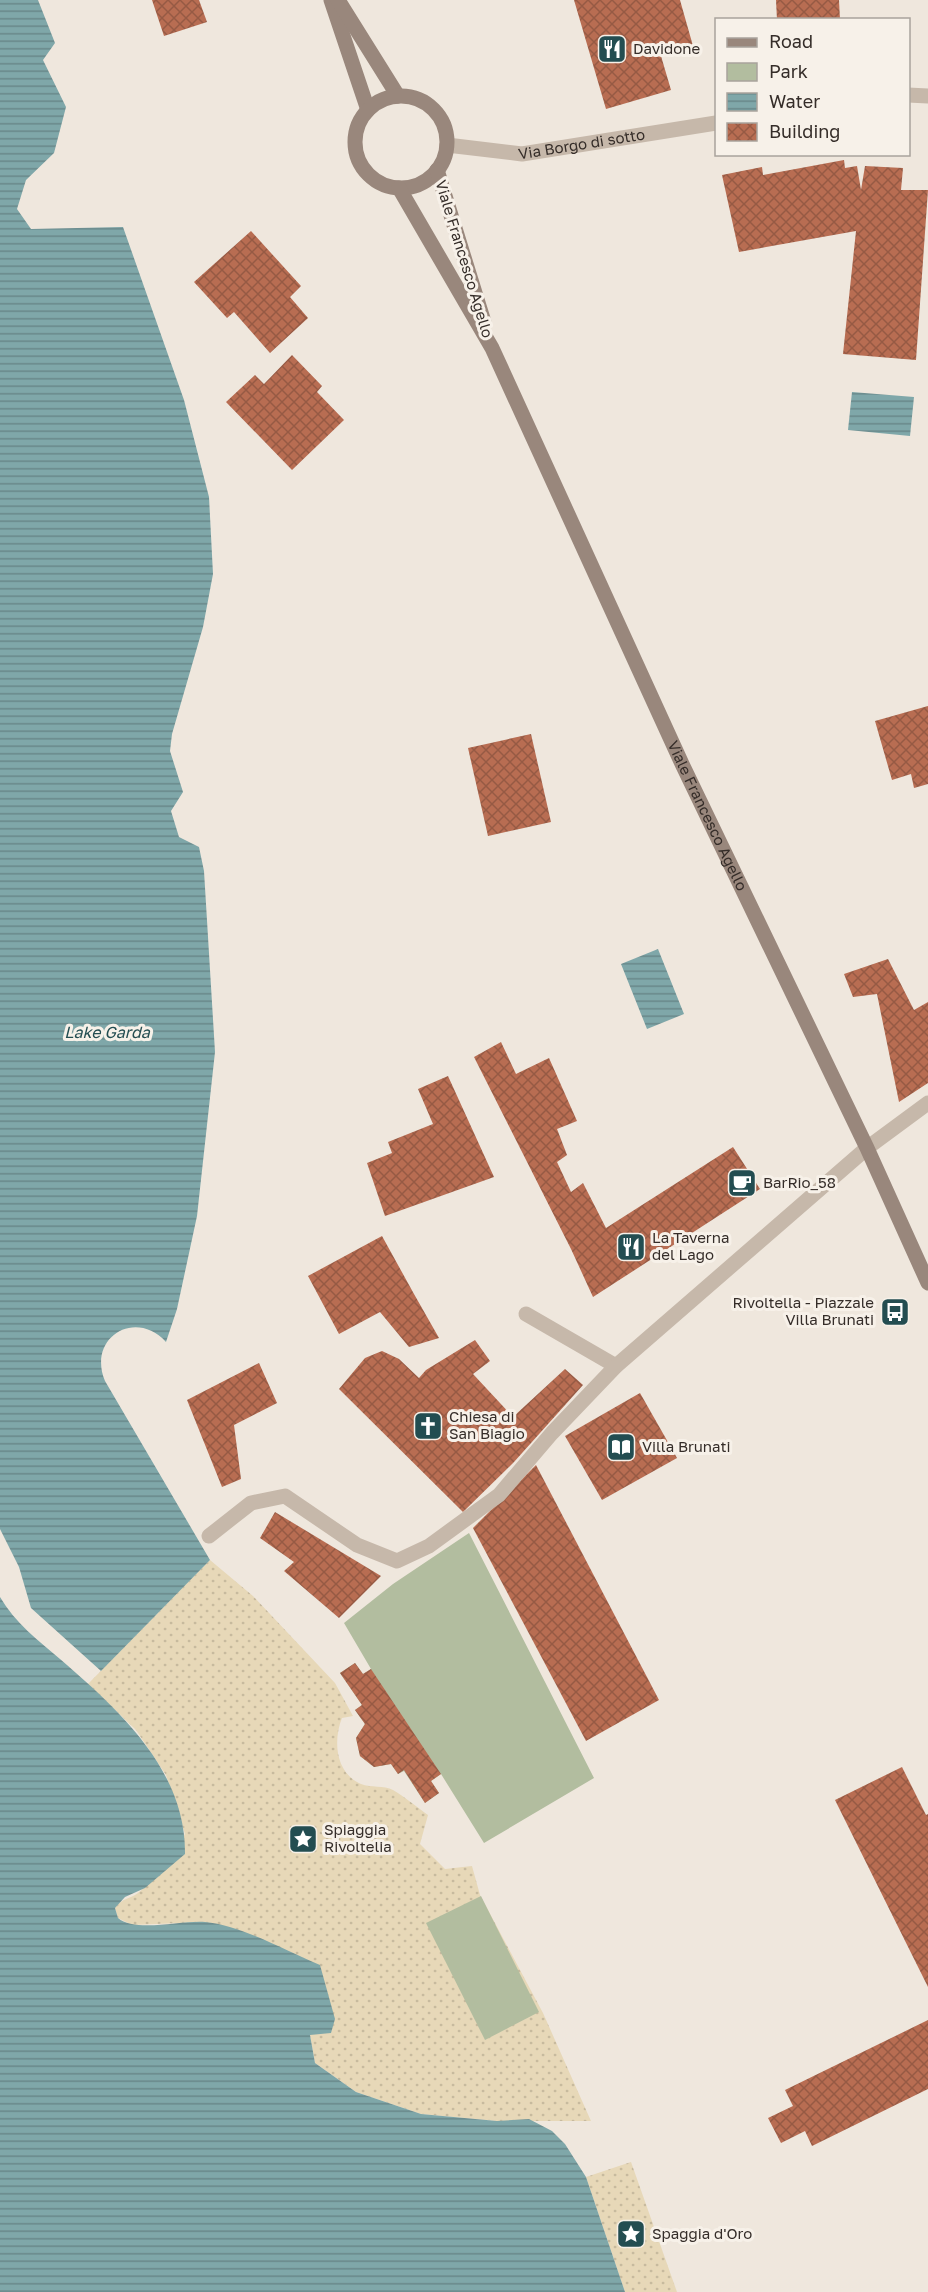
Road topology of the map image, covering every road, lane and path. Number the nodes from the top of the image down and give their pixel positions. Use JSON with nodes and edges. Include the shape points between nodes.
{"nodes":[{"id":1,"x":331,"y":0,"type":"edge"},
{"id":2,"x":338,"y":0,"type":"edge"},
{"id":3,"x":910,"y":95,"type":"edge"},
{"id":4,"x":398,"y":96,"type":"junction"},
{"id":5,"x":928,"y":96,"type":"edge"},
{"id":6,"x":368,"y":110,"type":"junction"},
{"id":7,"x":715,"y":123,"type":"edge"},
{"id":8,"x":447,"y":145,"type":"junction"},
{"id":9,"x":437,"y":170,"type":"junction"},
{"id":10,"x":399,"y":188,"type":"junction"},
{"id":11,"x":492,"y":348,"type":"junction"},
{"id":12,"x":928,"y":1103,"type":"edge"},
{"id":13,"x":867,"y":1148,"type":"junction"},
{"id":14,"x":928,"y":1283,"type":"edge"},
{"id":15,"x":526,"y":1314,"type":"dead end"},
{"id":16,"x":616,"y":1366,"type":"junction"},
{"id":17,"x":209,"y":1536,"type":"dead end"}],
"edges":[{"from":1,"to":6,"type":"main road"},
{"from":2,"to":4,"type":"main road"},
{"from":3,"to":5,"type":"street"},
{"from":4,"to":6,"type":"main road","via":[[377,102]]},
{"from":4,"to":8,"type":"main road","via":[[428,104],[439,115]]},
{"from":6,"to":10,"type":"main road","via":[[355,137],[362,166],[385,184]]},
{"from":7,"to":8,"type":"street","name":"Via Borgo di sotto","via":[[522,154]]},
{"from":8,"to":9,"type":"main road","name":"Viale Francesco Agello"},
{"from":9,"to":10,"type":"main road","name":"Viale Francesco Agello","via":[[427,180]]},
{"from":9,"to":11,"type":"main road","name":"Viale Francesco Agello"},
{"from":10,"to":11,"type":"main road","name":"Viale Francesco Agello"},
{"from":11,"to":13,"type":"main road","name":"Viale Francesco Agello","via":[[683,766]]},
{"from":12,"to":13,"type":"street"},
{"from":13,"to":14,"type":"main road","name":"Viale Francesco Agello"},
{"from":13,"to":16,"type":"street"},
{"from":15,"to":16,"type":"street"},
{"from":16,"to":17,"type":"street","via":[[499,1495],[429,1546],[399,1560],[357,1545],[285,1496],[251,1503]]}]}
